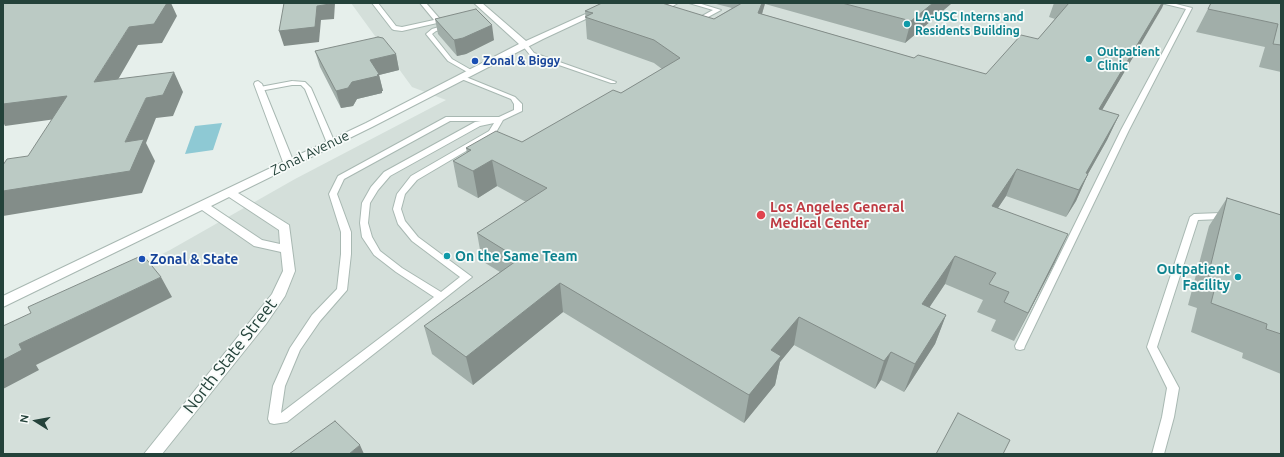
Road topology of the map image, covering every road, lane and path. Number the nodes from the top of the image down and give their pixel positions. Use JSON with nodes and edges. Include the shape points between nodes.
{"nodes":[{"id":1,"x":375,"y":3,"type":"edge"},
{"id":2,"x":423,"y":3,"type":"edge"},
{"id":3,"x":478,"y":3,"type":"edge"},
{"id":4,"x":675,"y":3,"type":"edge"},
{"id":5,"x":692,"y":3,"type":"edge"},
{"id":6,"x":1164,"y":3,"type":"edge"},
{"id":7,"x":614,"y":5,"type":"edge"},
{"id":8,"x":656,"y":13,"type":"edge"},
{"id":9,"x":449,"y":20,"type":"edge"},
{"id":10,"x":438,"y":21,"type":"junction"},
{"id":11,"x":457,"y":25,"type":"edge"},
{"id":12,"x":686,"y":27,"type":"edge"},
{"id":13,"x":525,"y":45,"type":"junction"},
{"id":14,"x":471,"y":72,"type":"junction"},
{"id":15,"x":461,"y":77,"type":"junction"},
{"id":16,"x":613,"y":82,"type":"dead end"},
{"id":17,"x":259,"y":87,"type":"joint"},
{"id":18,"x":500,"y":119,"type":"junction"},
{"id":19,"x":331,"y":144,"type":"junction"},
{"id":20,"x":289,"y":163,"type":"junction"},
{"id":21,"x":229,"y":192,"type":"junction"},
{"id":22,"x":202,"y":205,"type":"junction"},
{"id":23,"x":1236,"y":220,"type":"edge"},
{"id":24,"x":287,"y":249,"type":"junction"},
{"id":25,"x":441,"y":297,"type":"junction"},
{"id":26,"x":3,"y":302,"type":"edge"},
{"id":27,"x":1020,"y":346,"type":"dead end"},
{"id":28,"x":152,"y":454,"type":"edge"},
{"id":29,"x":1158,"y":454,"type":"edge"}],
"edges":[{"from":1,"to":10,"type":"lane","via":[[394,28],[402,29]]},
{"from":2,"to":10,"type":"lane"},
{"from":3,"to":13,"type":"street","via":[[487,15]]},
{"from":4,"to":8,"type":"lane"},
{"from":5,"to":12,"type":"lane","via":[[718,10]]},
{"from":6,"to":27,"type":"lane","via":[[1189,8],[1124,130]]},
{"from":7,"to":13,"type":"street","name":"Zonal Avenue"},
{"from":9,"to":10,"type":"lane"},
{"from":11,"to":14,"type":"lane","via":[[434,30],[429,34],[450,60]]},
{"from":13,"to":14,"type":"street","name":"Zonal Avenue"},
{"from":13,"to":16,"type":"lane","via":[[532,54]]},
{"from":14,"to":15,"type":"street","name":"Zonal Avenue"},
{"from":15,"to":18,"type":"lane","via":[[513,98],[518,104],[518,111]]},
{"from":15,"to":19,"type":"street","name":"Zonal Avenue"},
{"from":17,"to":19,"type":"lane","via":[[303,83],[308,88]]},
{"from":17,"to":20,"type":"street"},
{"from":18,"to":25,"type":"lane","via":[[492,132],[414,178],[401,194],[397,208],[401,222],[415,239],[467,277]]},
{"from":18,"to":25,"type":"lane","via":[[478,124],[387,174],[366,203],[364,223],[367,237],[377,253]]},
{"from":18,"to":25,"type":"lane","via":[[448,119],[342,178],[333,194],[346,232],[342,290],[316,318],[295,348],[279,386],[274,419],[283,418]]},
{"from":19,"to":20,"type":"street","name":"Zonal Avenue"},
{"from":20,"to":21,"type":"street","name":"Zonal Avenue"},
{"from":21,"to":22,"type":"street","name":"Zonal Avenue"},
{"from":21,"to":24,"type":"street","name":"North State Street","via":[[285,228]]},
{"from":22,"to":24,"type":"street","via":[[258,244]]},
{"from":22,"to":26,"type":"street","name":"Zonal Avenue"},
{"from":23,"to":29,"type":"lane","via":[[1221,216],[1194,217],[1152,347],[1173,388]]},
{"from":24,"to":28,"type":"street","name":"North State Street","via":[[289,271],[278,296]]}]}
